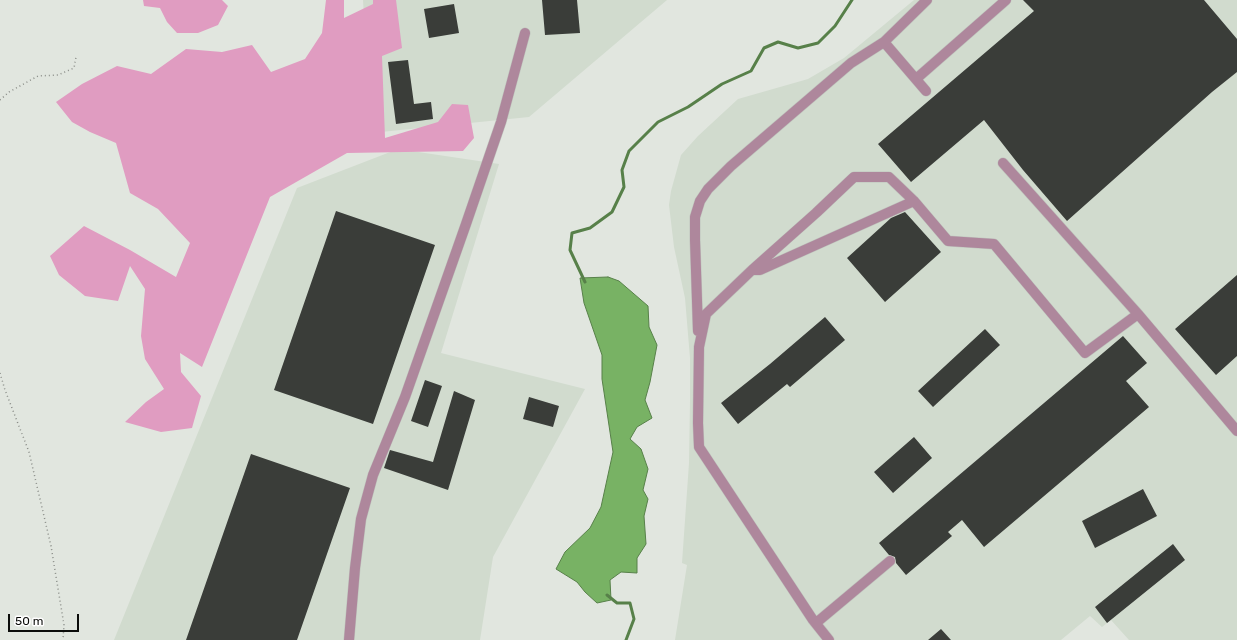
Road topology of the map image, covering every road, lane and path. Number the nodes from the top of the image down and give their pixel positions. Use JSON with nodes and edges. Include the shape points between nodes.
{"nodes":[{"id":1,"x":927,"y":0,"type":"edge"},
{"id":2,"x":1006,"y":0,"type":"edge"},
{"id":3,"x":525,"y":33,"type":"dead end"},
{"id":4,"x":884,"y":42,"type":"junction"},
{"id":5,"x":76,"y":57,"type":"dead end"},
{"id":6,"x":916,"y":79,"type":"junction"},
{"id":7,"x":926,"y":91,"type":"dead end"},
{"id":8,"x":0,"y":100,"type":"edge"},
{"id":9,"x":1003,"y":162,"type":"dead end"},
{"id":10,"x":914,"y":201,"type":"junction"},
{"id":11,"x":752,"y":270,"type":"junction"},
{"id":12,"x":1138,"y":314,"type":"junction"},
{"id":13,"x":699,"y":347,"type":"junction"},
{"id":14,"x":0,"y":372,"type":"edge"},
{"id":15,"x":1237,"y":431,"type":"edge"},
{"id":16,"x":890,"y":561,"type":"dead end"},
{"id":17,"x":816,"y":623,"type":"junction"},
{"id":18,"x":63,"y":640,"type":"edge"},
{"id":19,"x":348,"y":640,"type":"edge"},
{"id":20,"x":829,"y":640,"type":"edge"}],
"edges":[{"from":1,"to":4,"type":"lane"},
{"from":2,"to":6,"type":"lane"},
{"from":3,"to":19,"type":"lane","via":[[500,122],[469,216],[405,397],[373,475],[361,519]]},
{"from":4,"to":6,"type":"lane"},
{"from":4,"to":13,"type":"lane","via":[[851,63],[731,166],[700,201],[695,217]]},
{"from":5,"to":8,"type":"path","via":[[74,68],[58,75],[38,76]]},
{"from":6,"to":7,"type":"lane"},
{"from":9,"to":12,"type":"lane"},
{"from":10,"to":11,"type":"lane","via":[[760,270]]},
{"from":10,"to":11,"type":"lane","via":[[889,177],[854,177]]},
{"from":10,"to":12,"type":"lane","via":[[948,241],[994,244],[1085,353]]},
{"from":11,"to":13,"type":"lane","via":[[706,314]]},
{"from":12,"to":15,"type":"lane"},
{"from":13,"to":17,"type":"lane","via":[[699,447]]},
{"from":14,"to":18,"type":"path","via":[[4,390],[29,452],[52,546],[64,625]]},
{"from":16,"to":17,"type":"lane"},
{"from":17,"to":20,"type":"lane"}]}
